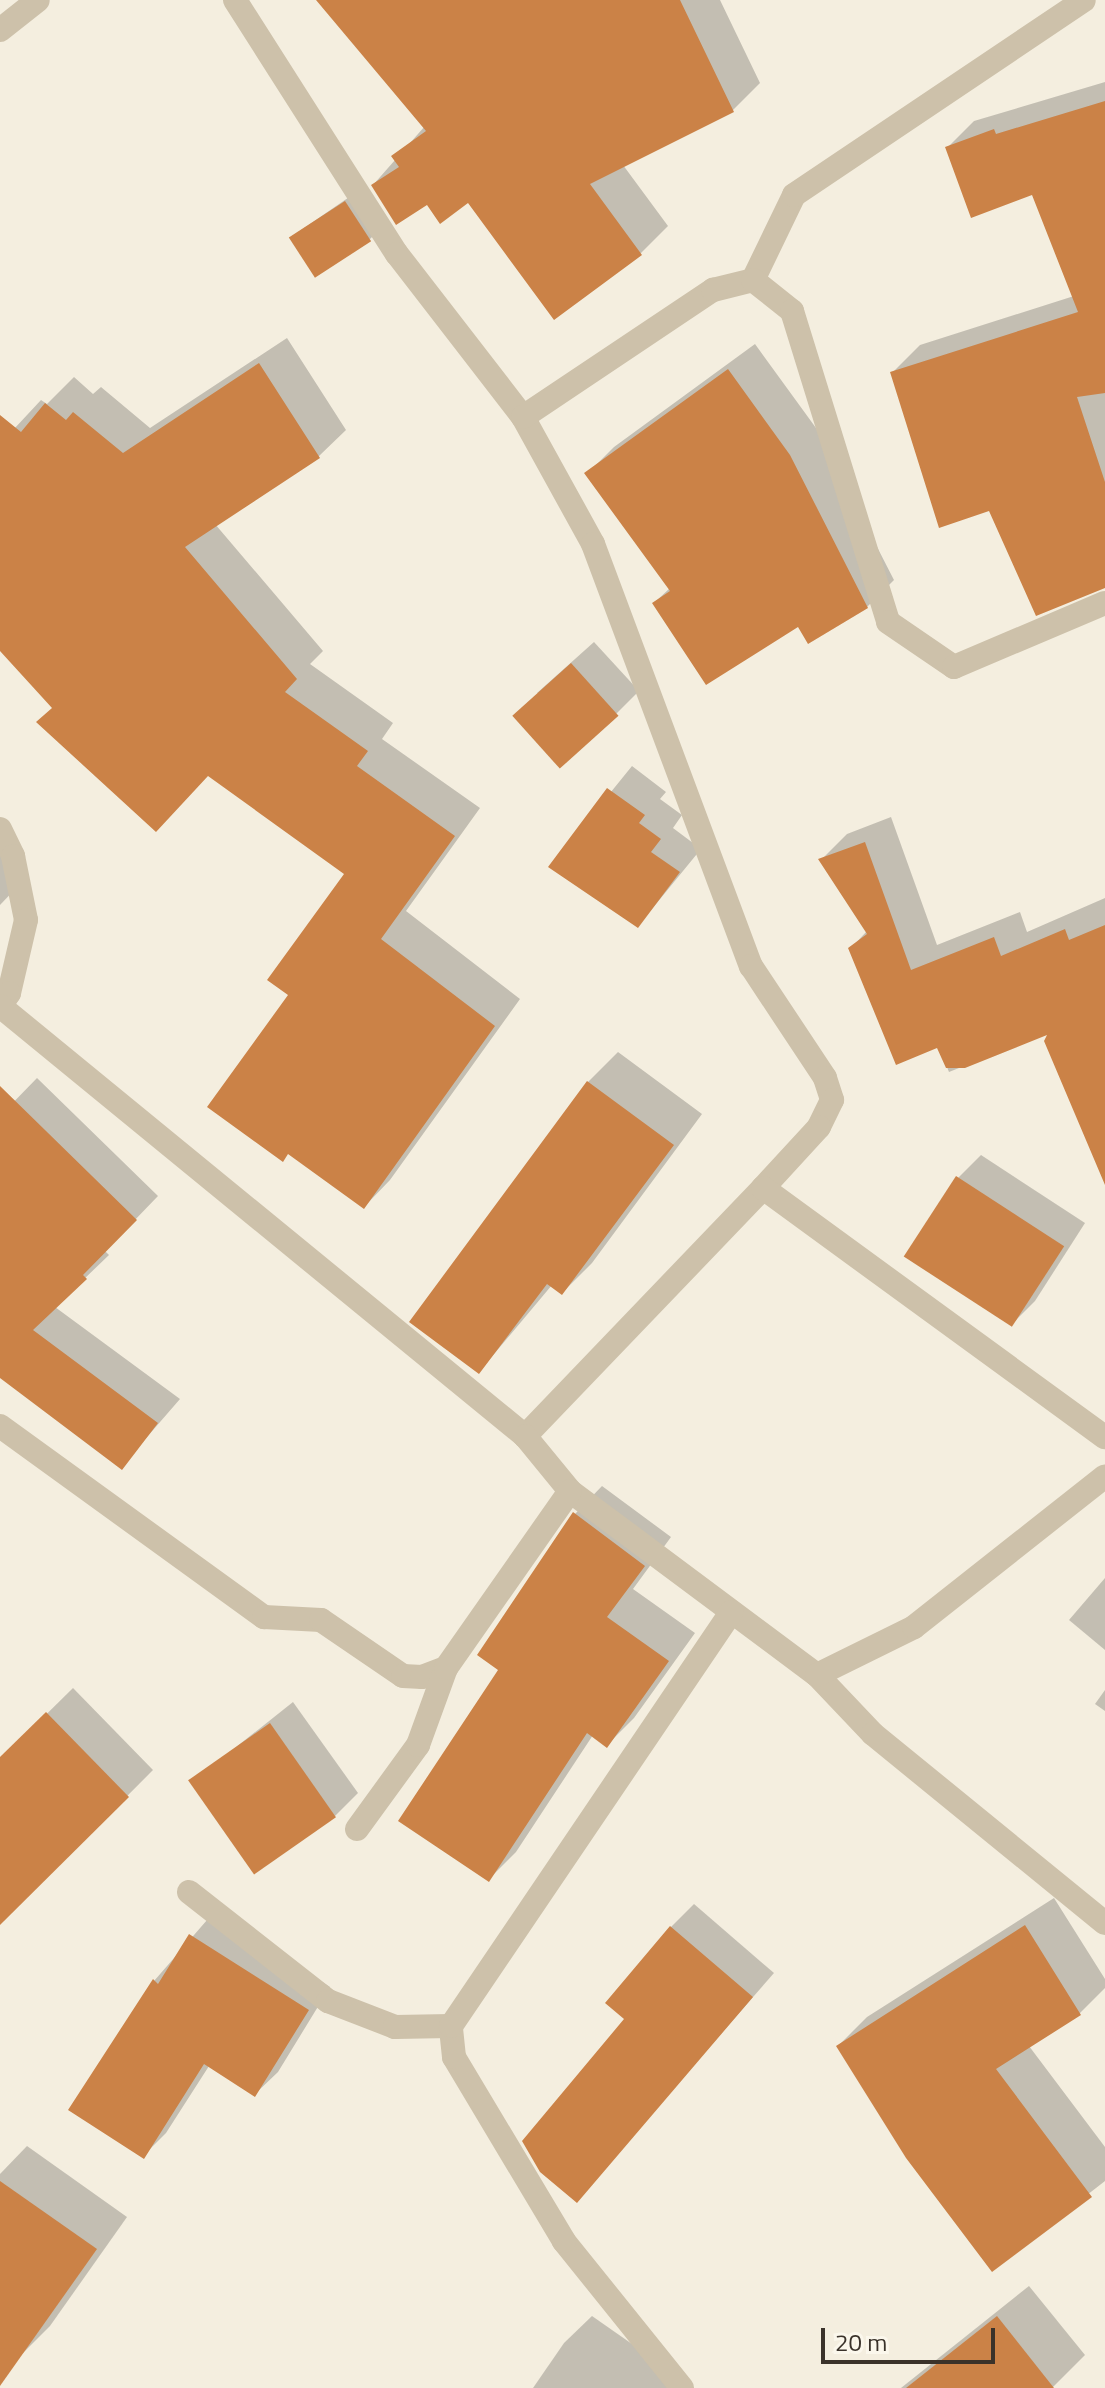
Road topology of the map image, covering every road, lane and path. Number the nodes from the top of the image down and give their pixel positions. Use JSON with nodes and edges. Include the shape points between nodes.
{"nodes":[{"id":1,"x":38,"y":0,"type":"edge"},
{"id":2,"x":235,"y":0,"type":"edge"},
{"id":3,"x":1084,"y":0,"type":"edge"},
{"id":4,"x":0,"y":30,"type":"edge"},
{"id":5,"x":753,"y":280,"type":"junction"},
{"id":6,"x":523,"y":417,"type":"junction"},
{"id":7,"x":1105,"y":603,"type":"edge"},
{"id":8,"x":0,"y":829,"type":"edge"},
{"id":9,"x":0,"y":1006,"type":"edge"},
{"id":10,"x":763,"y":1188,"type":"junction"},
{"id":11,"x":0,"y":1426,"type":"edge"},
{"id":12,"x":525,"y":1436,"type":"junction"},
{"id":13,"x":1105,"y":1437,"type":"edge"},
{"id":14,"x":1105,"y":1476,"type":"edge"},
{"id":15,"x":570,"y":1491,"type":"junction"},
{"id":16,"x":731,"y":1612,"type":"junction"},
{"id":17,"x":446,"y":1668,"type":"junction"},
{"id":18,"x":817,"y":1675,"type":"junction"},
{"id":19,"x":357,"y":1829,"type":"dead end"},
{"id":20,"x":189,"y":1892,"type":"dead end"},
{"id":21,"x":1105,"y":1923,"type":"edge"},
{"id":22,"x":451,"y":2026,"type":"junction"},
{"id":23,"x":682,"y":2388,"type":"edge"}],
"edges":[{"from":1,"to":4,"type":"street"},
{"from":2,"to":6,"type":"street","via":[[397,254]]},
{"from":3,"to":5,"type":"street","via":[[794,195]]},
{"from":5,"to":6,"type":"street","via":[[713,290]]},
{"from":5,"to":7,"type":"street","via":[[792,311],[888,622],[954,667]]},
{"from":6,"to":10,"type":"street","via":[[593,544],[751,966],[825,1078],[832,1100],[819,1127]]},
{"from":8,"to":9,"type":"street","via":[[13,856],[26,920],[9,993]]},
{"from":9,"to":12,"type":"street"},
{"from":10,"to":12,"type":"street"},
{"from":10,"to":13,"type":"street"},
{"from":11,"to":17,"type":"street","via":[[264,1617],[321,1620],[403,1676],[422,1677]]},
{"from":12,"to":15,"type":"street"},
{"from":14,"to":18,"type":"street","via":[[914,1627]]},
{"from":15,"to":16,"type":"street"},
{"from":15,"to":17,"type":"street"},
{"from":16,"to":18,"type":"street"},
{"from":16,"to":22,"type":"street"},
{"from":17,"to":19,"type":"street","via":[[418,1745]]},
{"from":18,"to":21,"type":"street","via":[[873,1734]]},
{"from":20,"to":22,"type":"street","via":[[328,2001],[395,2027]]},
{"from":22,"to":23,"type":"street","via":[[454,2057],[564,2241]]}]}
